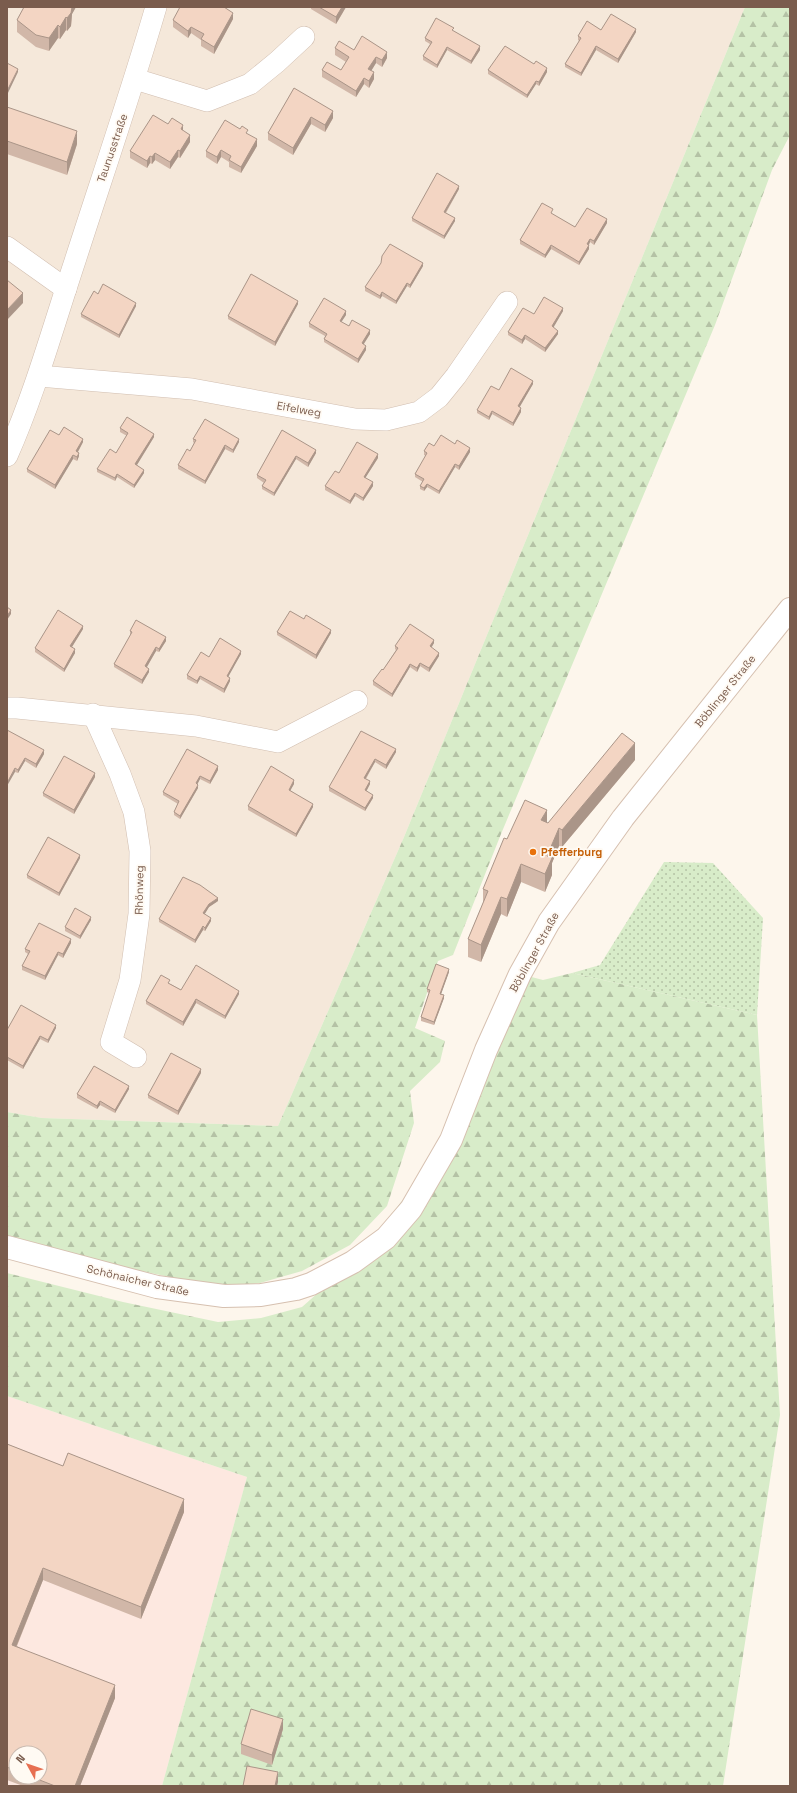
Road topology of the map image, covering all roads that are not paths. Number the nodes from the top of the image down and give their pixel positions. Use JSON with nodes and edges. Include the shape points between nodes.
{"nodes":[{"id":1,"x":156,"y":7,"type":"edge"},
{"id":2,"x":304,"y":37,"type":"dead end"},
{"id":3,"x":135,"y":79,"type":"junction"},
{"id":4,"x":7,"y":247,"type":"edge"},
{"id":5,"x":66,"y":288,"type":"junction"},
{"id":6,"x":507,"y":302,"type":"dead end"},
{"id":7,"x":38,"y":376,"type":"junction"},
{"id":8,"x":7,"y":456,"type":"edge"},
{"id":9,"x":790,"y":609,"type":"edge"},
{"id":10,"x":357,"y":701,"type":"dead end"},
{"id":11,"x":7,"y":708,"type":"edge"},
{"id":12,"x":93,"y":714,"type":"junction"},
{"id":13,"x":136,"y":1057,"type":"dead end"},
{"id":14,"x":7,"y":1247,"type":"edge"},
{"id":15,"x":308,"y":1290,"type":"joint"}],
"edges":[{"from":1,"to":3,"type":"street","name":"Taunusstraße"},
{"from":2,"to":3,"type":"street","via":[[250,84],[207,101]]},
{"from":3,"to":5,"type":"street","name":"Taunusstraße"},
{"from":4,"to":5,"type":"street"},
{"from":5,"to":7,"type":"street","name":"Taunusstraße"},
{"from":6,"to":7,"type":"street","name":"Eifelweg","via":[[439,397],[419,412],[386,420],[355,419],[192,389]]},
{"from":7,"to":8,"type":"street","name":"Taunusstraße"},
{"from":9,"to":15,"type":"main road","name":"Böblinger Straße","via":[[623,818],[549,922],[520,974],[486,1050],[451,1140],[411,1209],[386,1238],[354,1262]]},
{"from":10,"to":12,"type":"street","via":[[278,742],[196,726]]},
{"from":11,"to":12,"type":"street"},
{"from":12,"to":13,"type":"street","name":"Rhönweg","via":[[134,812],[140,851],[139,914],[130,980],[111,1042]]},
{"from":14,"to":15,"type":"main road","name":"Schönaicher Straße","via":[[156,1287],[192,1293],[253,1296]]}]}
